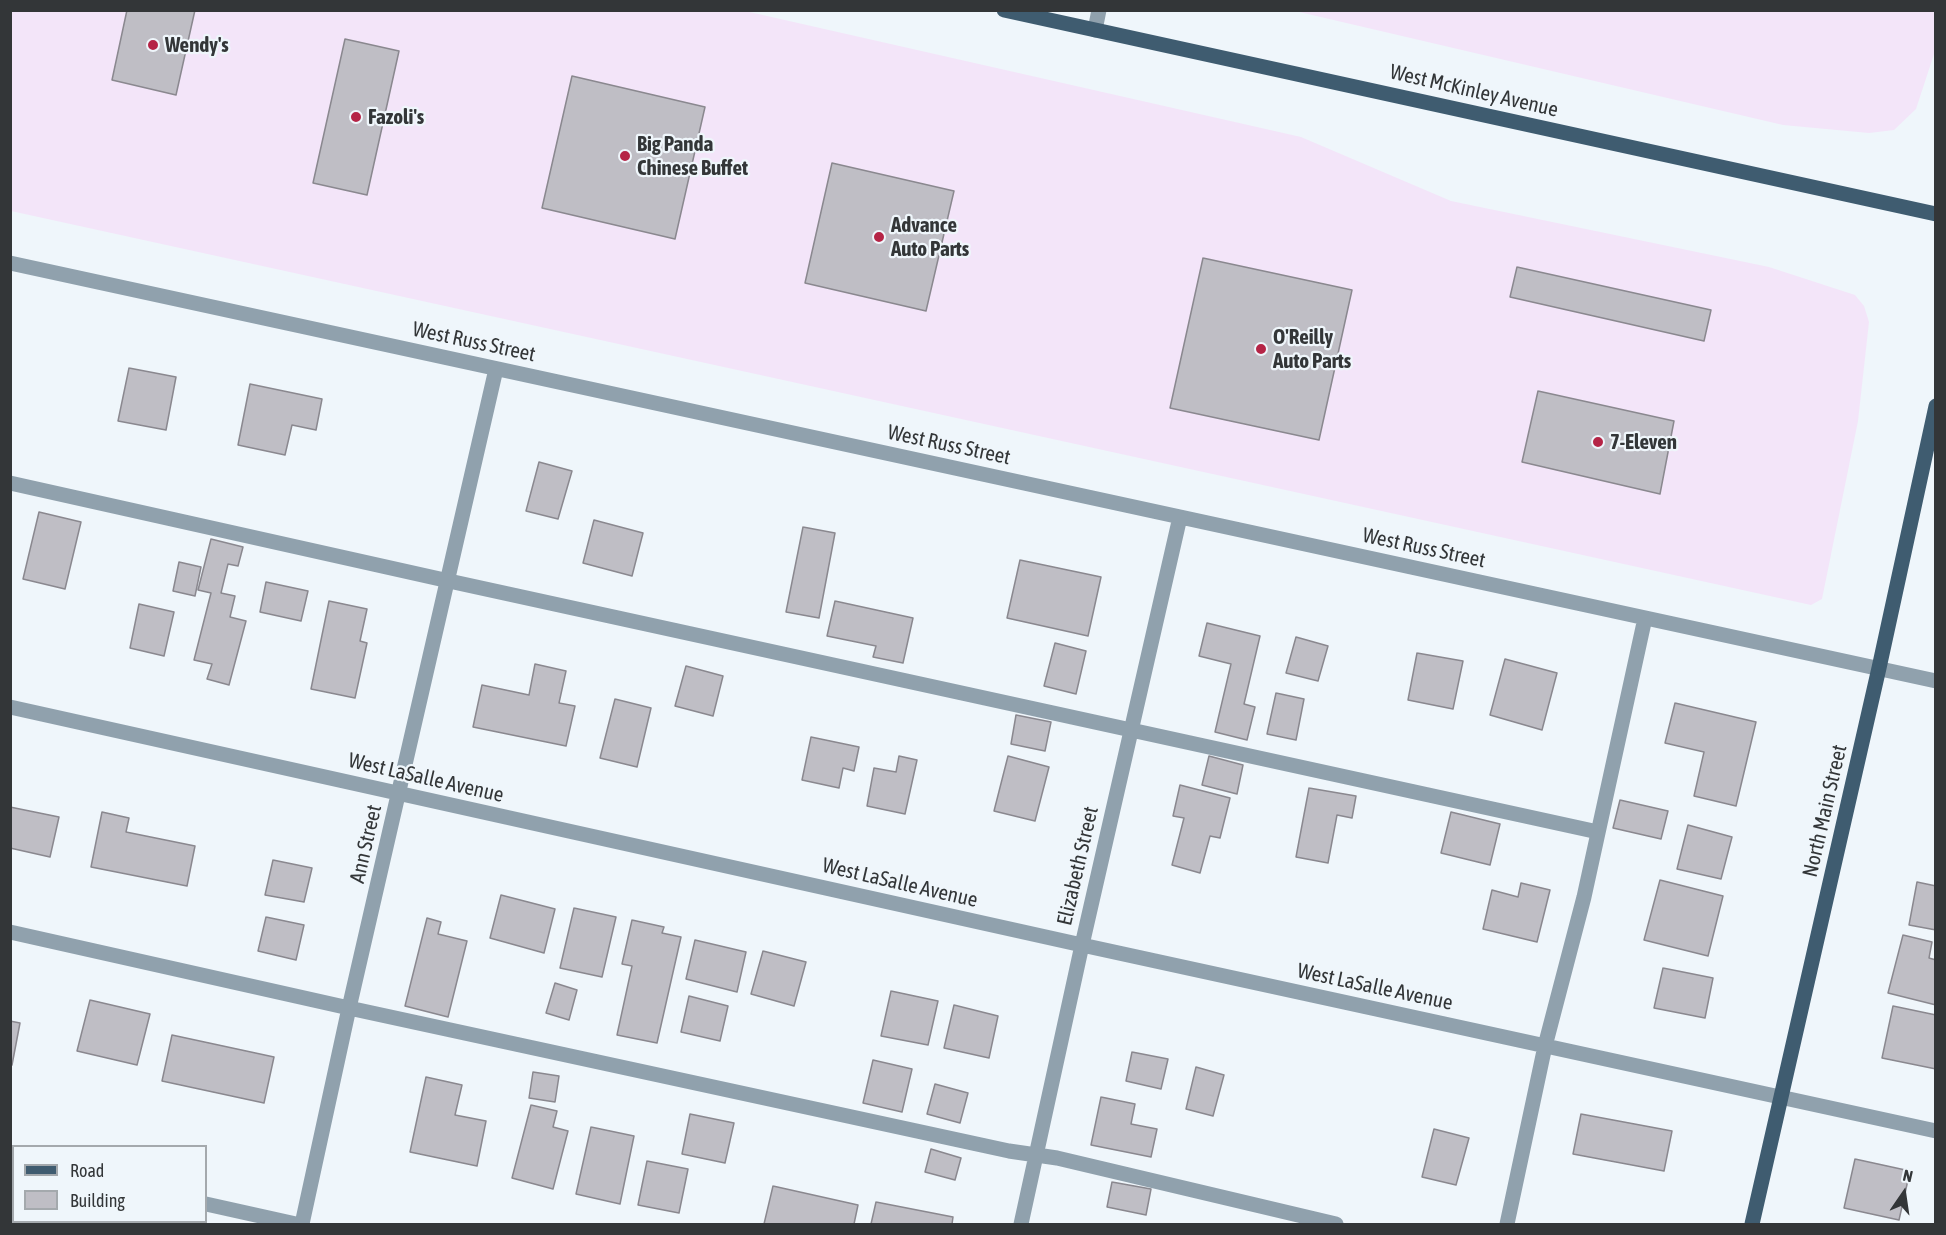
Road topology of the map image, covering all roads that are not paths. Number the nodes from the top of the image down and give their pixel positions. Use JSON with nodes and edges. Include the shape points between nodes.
{"nodes":[{"id":1,"x":1004,"y":10,"type":"edge"},
{"id":2,"x":1099,"y":10,"type":"edge"},
{"id":3,"x":1095,"y":30,"type":"junction"},
{"id":4,"x":1935,"y":214,"type":"edge"},
{"id":5,"x":10,"y":263,"type":"edge"},
{"id":6,"x":496,"y":369,"type":"junction"},
{"id":7,"x":1935,"y":406,"type":"edge"},
{"id":8,"x":10,"y":483,"type":"edge"},
{"id":9,"x":1180,"y":517,"type":"junction"},
{"id":10,"x":448,"y":581,"type":"junction"},
{"id":11,"x":1645,"y":618,"type":"junction"},
{"id":12,"x":1879,"y":668,"type":"junction"},
{"id":13,"x":1935,"y":681,"type":"edge"},
{"id":14,"x":10,"y":707,"type":"edge"},
{"id":15,"x":1131,"y":729,"type":"junction"},
{"id":16,"x":399,"y":793,"type":"junction"},
{"id":17,"x":1598,"y":832,"type":"junction"},
{"id":18,"x":10,"y":932,"type":"edge"},
{"id":19,"x":1082,"y":945,"type":"junction"},
{"id":20,"x":349,"y":1008,"type":"junction"},
{"id":21,"x":1545,"y":1046,"type":"junction"},
{"id":22,"x":1782,"y":1098,"type":"junction"},
{"id":23,"x":1935,"y":1131,"type":"edge"},
{"id":24,"x":1035,"y":1155,"type":"junction"},
{"id":25,"x":207,"y":1204,"type":"edge"},
{"id":26,"x":296,"y":1224,"type":"edge"},
{"id":27,"x":302,"y":1224,"type":"edge"},
{"id":28,"x":1021,"y":1224,"type":"edge"},
{"id":29,"x":1336,"y":1224,"type":"edge"},
{"id":30,"x":1507,"y":1224,"type":"edge"},
{"id":31,"x":1752,"y":1224,"type":"edge"}],
"edges":[{"from":1,"to":3,"type":"main road","name":"West McKinley Avenue"},
{"from":2,"to":3,"type":"street"},
{"from":3,"to":4,"type":"main road","name":"West McKinley Avenue"},
{"from":5,"to":6,"type":"street","name":"West Russ Street"},
{"from":6,"to":9,"type":"street","name":"West Russ Street"},
{"from":6,"to":10,"type":"street","name":"Ann Street"},
{"from":7,"to":12,"type":"main road","name":"North Main Street"},
{"from":8,"to":10,"type":"street"},
{"from":9,"to":11,"type":"street","name":"West Russ Street"},
{"from":9,"to":15,"type":"street","name":"Elizabeth Street"},
{"from":10,"to":15,"type":"street"},
{"from":10,"to":16,"type":"street","name":"Ann Street"},
{"from":11,"to":12,"type":"street","name":"West Russ Street"},
{"from":11,"to":17,"type":"street"},
{"from":12,"to":13,"type":"street","name":"West Russ Street"},
{"from":12,"to":22,"type":"main road","name":"North Main Street"},
{"from":14,"to":16,"type":"street","name":"West LaSalle Avenue"},
{"from":15,"to":17,"type":"street"},
{"from":15,"to":19,"type":"street","name":"Elizabeth Street"},
{"from":16,"to":19,"type":"street","name":"West LaSalle Avenue"},
{"from":16,"to":20,"type":"street","name":"Ann Street"},
{"from":17,"to":21,"type":"street"},
{"from":18,"to":20,"type":"street"},
{"from":19,"to":21,"type":"street","name":"West LaSalle Avenue"},
{"from":19,"to":24,"type":"street","name":"Elizabeth Street"},
{"from":20,"to":24,"type":"street"},
{"from":20,"to":27,"type":"street","name":"Ann Street"},
{"from":21,"to":22,"type":"street","name":"West LaSalle Avenue"},
{"from":21,"to":30,"type":"street"},
{"from":22,"to":23,"type":"street","name":"West LaSalle Avenue"},
{"from":22,"to":31,"type":"main road","name":"North Main Street"},
{"from":24,"to":28,"type":"street","name":"Elizabeth Street"},
{"from":24,"to":29,"type":"street"},
{"from":25,"to":26,"type":"street"}]}
